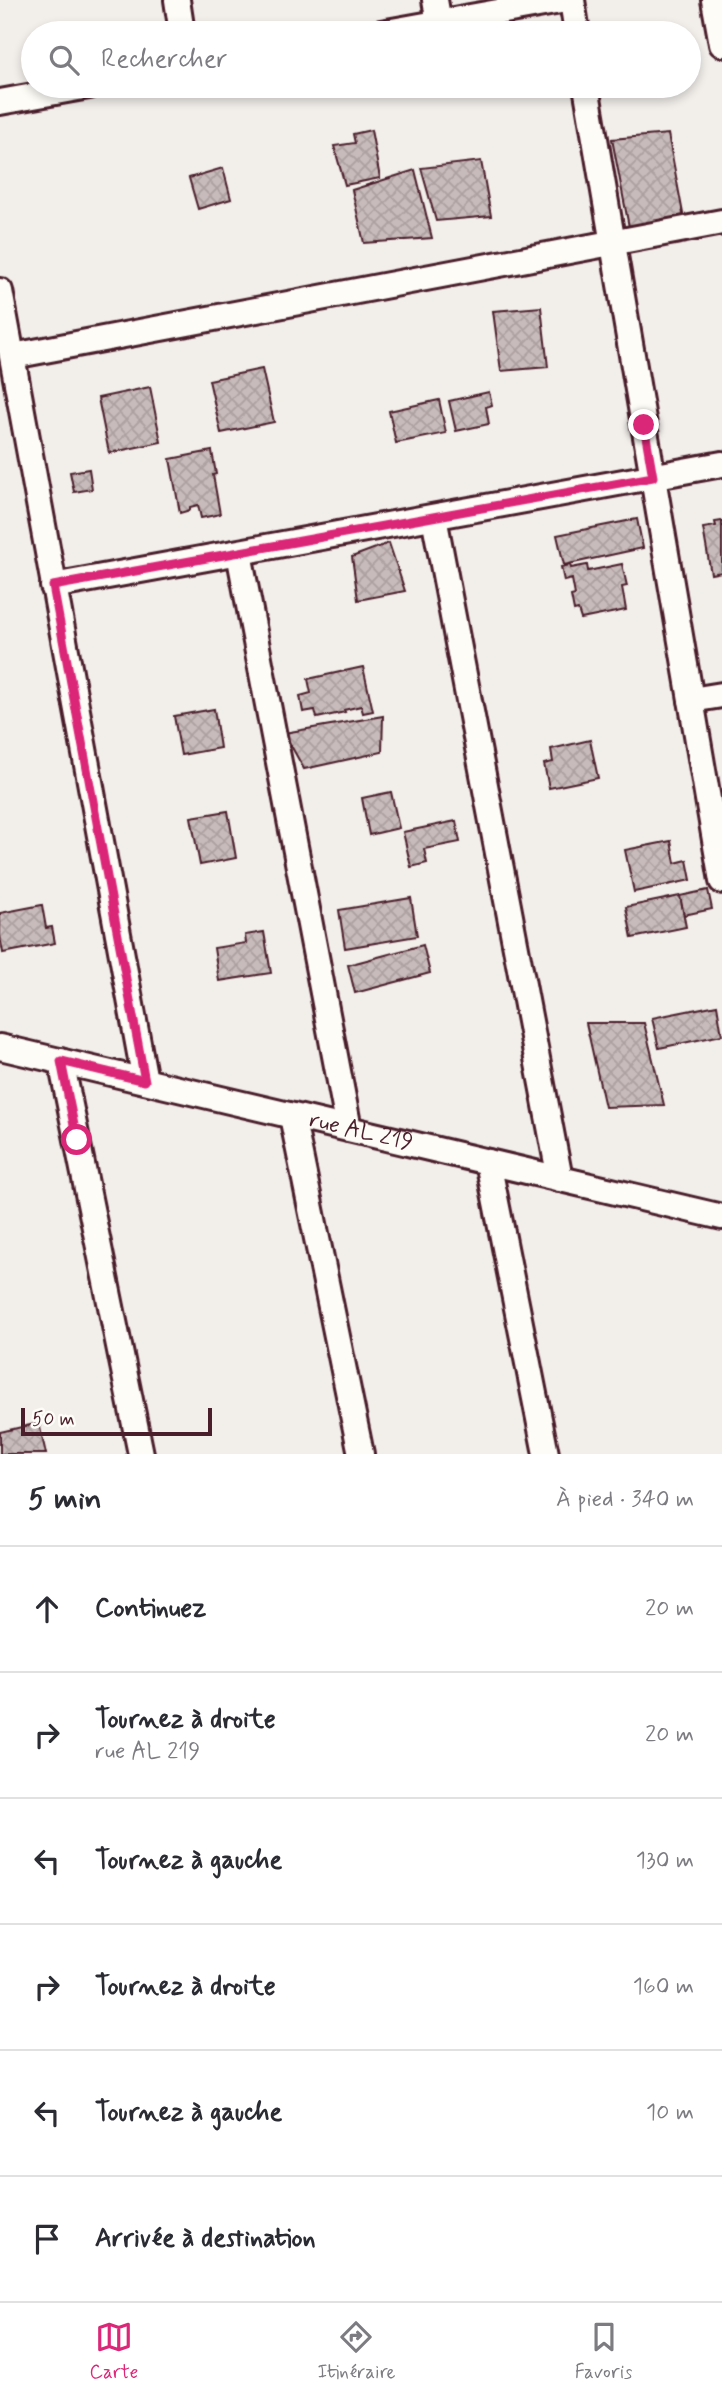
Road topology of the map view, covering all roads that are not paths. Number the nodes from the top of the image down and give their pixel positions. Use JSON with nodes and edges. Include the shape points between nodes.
{"nodes":[{"id":1,"x":177,"y":0,"type":"edge"},
{"id":2,"x":566,"y":0,"type":"edge"},
{"id":3,"x":572,"y":0,"type":"edge"},
{"id":4,"x":714,"y":0,"type":"edge"},
{"id":5,"x":437,"y":11,"type":"edge"},
{"id":6,"x":180,"y":21,"type":"edge"},
{"id":7,"x":412,"y":21,"type":"edge"},
{"id":8,"x":576,"y":21,"type":"edge"},
{"id":9,"x":722,"y":44,"type":"edge"},
{"id":10,"x":22,"y":98,"type":"edge"},
{"id":11,"x":588,"y":98,"type":"edge"},
{"id":12,"x":0,"y":102,"type":"edge"},
{"id":13,"x":722,"y":222,"type":"edge"},
{"id":14,"x":613,"y":243,"type":"junction"},
{"id":15,"x":0,"y":291,"type":"edge"},
{"id":16,"x":13,"y":356,"type":"junction"},
{"id":17,"x":722,"y":464,"type":"edge"},
{"id":18,"x":653,"y":477,"type":"junction"},
{"id":19,"x":434,"y":517,"type":"junction"},
{"id":20,"x":239,"y":553,"type":"junction"},
{"id":21,"x":53,"y":586,"type":"junction"},
{"id":22,"x":722,"y":695,"type":"edge"},
{"id":23,"x":691,"y":701,"type":"junction"},
{"id":24,"x":722,"y":881,"type":"edge"},
{"id":25,"x":0,"y":1047,"type":"edge"},
{"id":26,"x":61,"y":1061,"type":"junction"},
{"id":27,"x":145,"y":1081,"type":"junction"},
{"id":28,"x":292,"y":1116,"type":"junction"},
{"id":29,"x":349,"y":1129,"type":"junction"},
{"id":30,"x":488,"y":1162,"type":"junction"},
{"id":31,"x":560,"y":1179,"type":"junction"},
{"id":32,"x":722,"y":1217,"type":"edge"},
{"id":33,"x":141,"y":1454,"type":"edge"},
{"id":34,"x":361,"y":1454,"type":"edge"},
{"id":35,"x":546,"y":1454,"type":"edge"}],
"edges":[{"from":1,"to":6,"type":"street"},
{"from":2,"to":5,"type":"street"},
{"from":3,"to":8,"type":"street"},
{"from":4,"to":9,"type":"street"},
{"from":5,"to":7,"type":"street"},
{"from":10,"to":12,"type":"street"},
{"from":11,"to":14,"type":"street"},
{"from":13,"to":14,"type":"street"},
{"from":14,"to":16,"type":"street"},
{"from":14,"to":18,"type":"street"},
{"from":15,"to":16,"type":"street"},
{"from":16,"to":21,"type":"street"},
{"from":17,"to":18,"type":"street"},
{"from":18,"to":19,"type":"street"},
{"from":18,"to":23,"type":"street"},
{"from":19,"to":20,"type":"street"},
{"from":19,"to":31,"type":"street"},
{"from":20,"to":21,"type":"street"},
{"from":20,"to":29,"type":"street"},
{"from":21,"to":27,"type":"street"},
{"from":22,"to":23,"type":"street"},
{"from":23,"to":24,"type":"street"},
{"from":25,"to":26,"type":"street","name":"rue AL 219"},
{"from":26,"to":27,"type":"street","name":"rue AL 219"},
{"from":26,"to":33,"type":"street"},
{"from":27,"to":28,"type":"street","name":"rue AL 219"},
{"from":28,"to":29,"type":"street","name":"rue AL 219"},
{"from":28,"to":34,"type":"street"},
{"from":29,"to":30,"type":"street","name":"rue AL 219"},
{"from":30,"to":31,"type":"street","name":"rue AL 219"},
{"from":30,"to":35,"type":"street"},
{"from":31,"to":32,"type":"street","name":"rue AL 219"}]}
